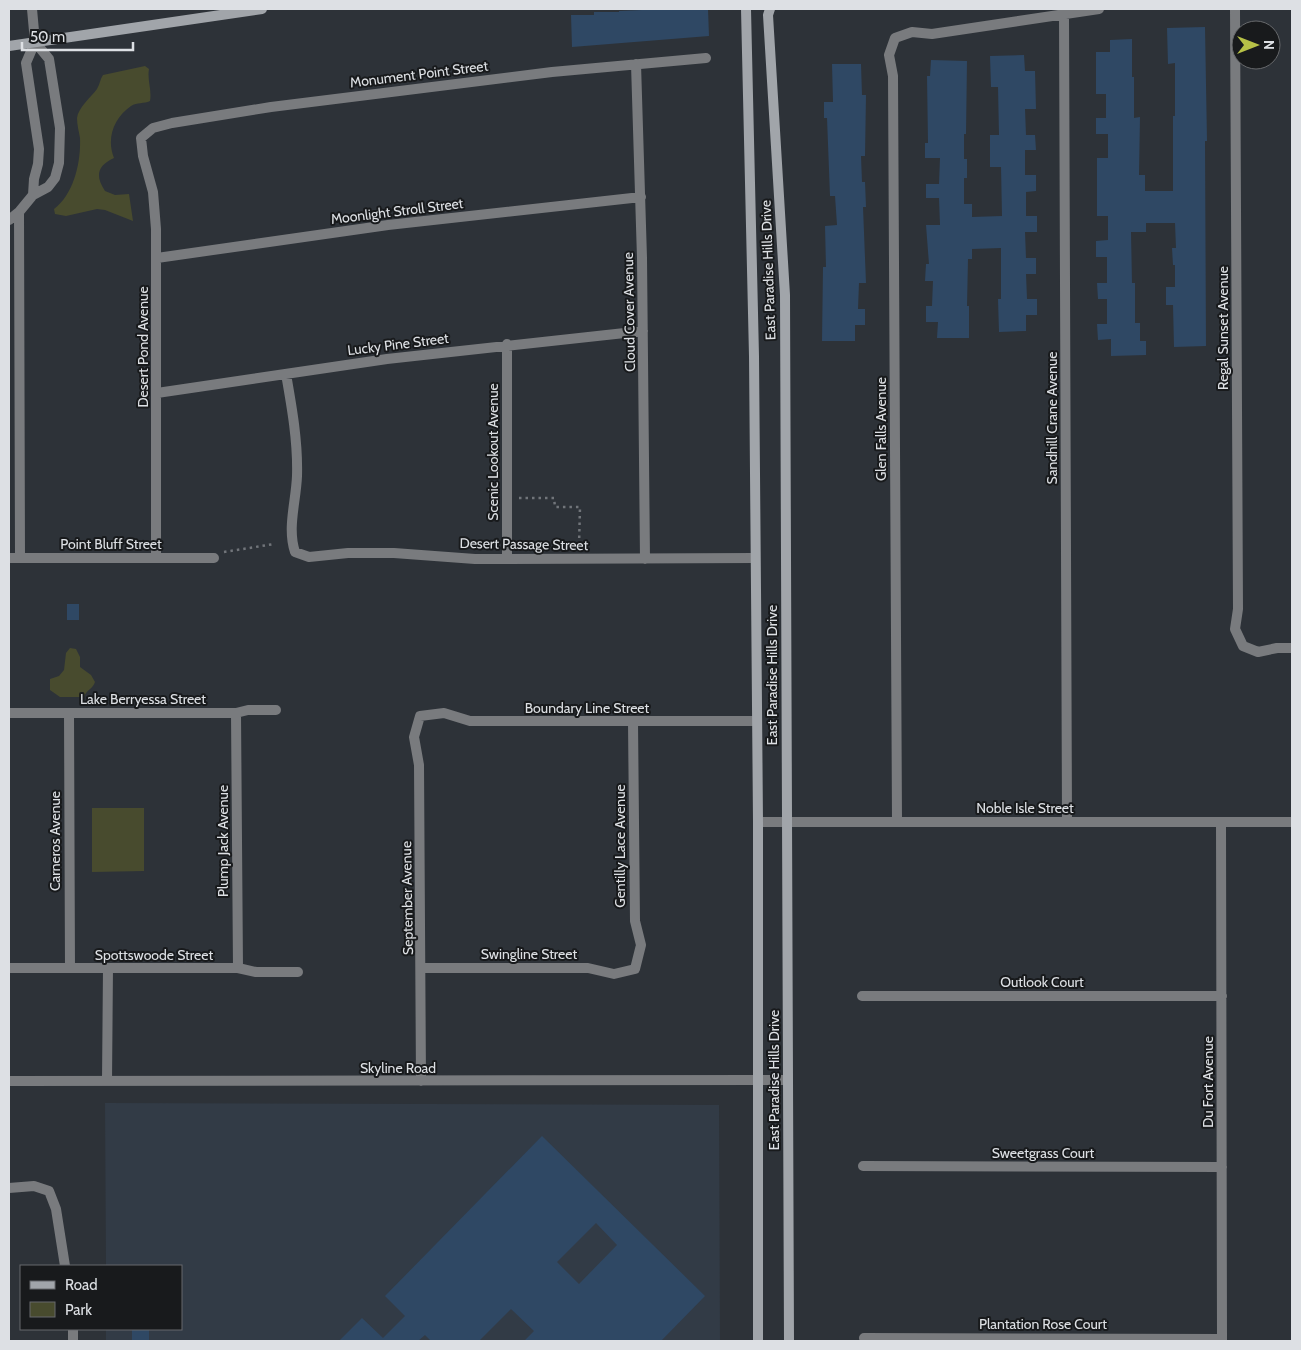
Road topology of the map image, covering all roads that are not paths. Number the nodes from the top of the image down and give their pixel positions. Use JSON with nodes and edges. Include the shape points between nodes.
{"nodes":[{"id":1,"x":32,"y":9,"type":"edge"},
{"id":2,"x":262,"y":9,"type":"edge"},
{"id":3,"x":746,"y":9,"type":"edge"},
{"id":4,"x":770,"y":9,"type":"edge"},
{"id":5,"x":1099,"y":9,"type":"edge"},
{"id":6,"x":1235,"y":9,"type":"edge"},
{"id":7,"x":1064,"y":14,"type":"junction"},
{"id":8,"x":35,"y":42,"type":"junction"},
{"id":9,"x":9,"y":46,"type":"edge"},
{"id":10,"x":706,"y":58,"type":"dead end"},
{"id":11,"x":636,"y":64,"type":"junction"},
{"id":12,"x":141,"y":138,"type":"joint"},
{"id":13,"x":34,"y":195,"type":"junction"},
{"id":14,"x":641,"y":197,"type":"junction"},
{"id":15,"x":19,"y":212,"type":"junction"},
{"id":16,"x":9,"y":220,"type":"edge"},
{"id":17,"x":157,"y":258,"type":"junction"},
{"id":18,"x":643,"y":330,"type":"junction"},
{"id":19,"x":507,"y":344,"type":"junction"},
{"id":20,"x":286,"y":374,"type":"junction"},
{"id":21,"x":157,"y":393,"type":"junction"},
{"id":22,"x":217,"y":555,"type":"road end"},
{"id":23,"x":9,"y":558,"type":"edge"},
{"id":24,"x":20,"y":558,"type":"junction"},
{"id":25,"x":156,"y":558,"type":"junction"},
{"id":26,"x":755,"y":558,"type":"junction"},
{"id":27,"x":507,"y":559,"type":"junction"},
{"id":28,"x":645,"y":559,"type":"junction"},
{"id":29,"x":1292,"y":648,"type":"edge"},
{"id":30,"x":276,"y":710,"type":"dead end"},
{"id":31,"x":9,"y":713,"type":"edge"},
{"id":32,"x":69,"y":713,"type":"junction"},
{"id":33,"x":236,"y":713,"type":"junction"},
{"id":34,"x":420,"y":716,"type":"joint"},
{"id":35,"x":756,"y":721,"type":"junction"},
{"id":36,"x":633,"y":722,"type":"junction"},
{"id":37,"x":787,"y":821,"type":"junction"},
{"id":38,"x":897,"y":821,"type":"junction"},
{"id":39,"x":1067,"y":821,"type":"junction"},
{"id":40,"x":758,"y":822,"type":"junction"},
{"id":41,"x":1221,"y":822,"type":"junction"},
{"id":42,"x":1292,"y":822,"type":"edge"},
{"id":43,"x":9,"y":968,"type":"edge"},
{"id":44,"x":70,"y":968,"type":"junction"},
{"id":45,"x":108,"y":968,"type":"junction"},
{"id":46,"x":238,"y":968,"type":"junction"},
{"id":47,"x":422,"y":968,"type":"junction"},
{"id":48,"x":635,"y":969,"type":"joint"},
{"id":49,"x":298,"y":972,"type":"dead end"},
{"id":50,"x":862,"y":996,"type":"dead end"},
{"id":51,"x":1222,"y":996,"type":"junction"},
{"id":52,"x":787,"y":1080,"type":"junction"},
{"id":53,"x":9,"y":1081,"type":"edge"},
{"id":54,"x":107,"y":1081,"type":"junction"},
{"id":55,"x":757,"y":1081,"type":"junction"},
{"id":56,"x":421,"y":1082,"type":"junction"},
{"id":57,"x":863,"y":1166,"type":"dead end"},
{"id":58,"x":1222,"y":1167,"type":"junction"},
{"id":59,"x":9,"y":1188,"type":"edge"},
{"id":60,"x":65,"y":1265,"type":"edge"},
{"id":61,"x":864,"y":1338,"type":"dead end"},
{"id":62,"x":1222,"y":1340,"type":"edge"},
{"id":63,"x":758,"y":1341,"type":"edge"},
{"id":64,"x":789,"y":1341,"type":"edge"}],
"edges":[{"from":1,"to":8,"type":"street"},
{"from":2,"to":8,"type":"main road"},
{"from":3,"to":26,"type":"main road","name":"East Paradise Hills Drive"},
{"from":4,"to":37,"type":"main road","name":"East Paradise Hills Drive","via":[[785,295]]},
{"from":5,"to":7,"type":"street"},
{"from":6,"to":29,"type":"street","name":"Regal Sunset Avenue","via":[[1238,599],[1235,629],[1243,646],[1258,652]]},
{"from":7,"to":38,"type":"street","name":"Glen Falls Avenue","via":[[932,34],[912,32],[895,38],[889,55],[893,76]]},
{"from":7,"to":39,"type":"street","name":"Sandhill Crane Avenue"},
{"from":8,"to":9,"type":"main road"},
{"from":8,"to":13,"type":"street","via":[[26,63],[39,149]]},
{"from":8,"to":13,"type":"street","via":[[49,59],[60,146],[55,178],[48,187]]},
{"from":10,"to":11,"type":"street","name":"Monument Point Street"},
{"from":11,"to":12,"type":"street","name":"Monument Point Street","via":[[380,92],[202,117],[153,128]]},
{"from":11,"to":14,"type":"street","name":"Cloud Cover Avenue"},
{"from":12,"to":17,"type":"street","name":"Desert Pond Avenue","via":[[153,192]]},
{"from":13,"to":15,"type":"street"},
{"from":14,"to":17,"type":"street","name":"Moonlight Stroll Street","via":[[388,225]]},
{"from":14,"to":18,"type":"street","name":"Cloud Cover Avenue"},
{"from":15,"to":16,"type":"street"},
{"from":15,"to":24,"type":"street"},
{"from":17,"to":21,"type":"street","name":"Desert Pond Avenue"},
{"from":18,"to":19,"type":"street","name":"Lucky Pine Street"},
{"from":18,"to":28,"type":"street","name":"Cloud Cover Avenue"},
{"from":19,"to":20,"type":"street","name":"Lucky Pine Street"},
{"from":19,"to":27,"type":"street","name":"Scenic Lookout Avenue"},
{"from":20,"to":21,"type":"street","name":"Lucky Pine Street"},
{"from":20,"to":27,"type":"street","name":"Desert Passage Street","via":[[296,447],[297,476],[291,539],[295,552],[309,557],[394,553]]},
{"from":21,"to":25,"type":"street","name":"Desert Pond Avenue"},
{"from":22,"to":25,"type":"street","name":"Point Bluff Street"},
{"from":23,"to":24,"type":"street","name":"Point Bluff Street"},
{"from":24,"to":25,"type":"street","name":"Point Bluff Street"},
{"from":26,"to":28,"type":"street","name":"Desert Passage Street"},
{"from":26,"to":35,"type":"main road","name":"East Paradise Hills Drive"},
{"from":27,"to":28,"type":"street","name":"Desert Passage Street"},
{"from":30,"to":33,"type":"street","name":"Lake Berryessa Street"},
{"from":31,"to":32,"type":"street","name":"Lake Berryessa Street"},
{"from":32,"to":33,"type":"street","name":"Lake Berryessa Street"},
{"from":32,"to":44,"type":"street","name":"Carneros Avenue"},
{"from":33,"to":46,"type":"street","name":"Plump Jack Avenue"},
{"from":34,"to":36,"type":"street","name":"Boundary Line Street","via":[[444,713],[470,721]]},
{"from":34,"to":47,"type":"street","name":"September Avenue","via":[[414,737],[419,765]]},
{"from":35,"to":36,"type":"street","name":"Boundary Line Street"},
{"from":35,"to":40,"type":"main road","name":"East Paradise Hills Drive"},
{"from":36,"to":48,"type":"street","name":"Gentilly Lace Avenue","via":[[635,921],[641,945]]},
{"from":37,"to":38,"type":"street","name":"Noble Isle Street"},
{"from":37,"to":40,"type":"street","name":"Noble Isle Street"},
{"from":37,"to":52,"type":"main road","name":"East Paradise Hills Drive"},
{"from":38,"to":39,"type":"street","name":"Noble Isle Street"},
{"from":39,"to":41,"type":"street","name":"Noble Isle Street"},
{"from":40,"to":55,"type":"main road","name":"East Paradise Hills Drive"},
{"from":41,"to":42,"type":"street","name":"Noble Isle Street"},
{"from":41,"to":51,"type":"street","name":"Du Fort Avenue"},
{"from":43,"to":44,"type":"street","name":"Spottswoode Street"},
{"from":44,"to":45,"type":"street","name":"Spottswoode Street"},
{"from":45,"to":46,"type":"street","name":"Spottswoode Street"},
{"from":45,"to":54,"type":"street"},
{"from":46,"to":49,"type":"street","name":"Spottswoode Street","via":[[256,972]]},
{"from":47,"to":48,"type":"street","name":"Swingline Street","via":[[588,968],[614,974]]},
{"from":47,"to":56,"type":"street","name":"September Avenue"},
{"from":50,"to":51,"type":"street","name":"Outlook Court"},
{"from":51,"to":58,"type":"street","name":"Du Fort Avenue"},
{"from":52,"to":55,"type":"street","name":"Skyline Road"},
{"from":52,"to":64,"type":"main road","name":"East Paradise Hills Drive"},
{"from":53,"to":54,"type":"street","name":"Skyline Road"},
{"from":54,"to":56,"type":"street","name":"Skyline Road"},
{"from":55,"to":56,"type":"street","name":"Skyline Road"},
{"from":55,"to":63,"type":"main road","name":"East Paradise Hills Drive"},
{"from":57,"to":58,"type":"street","name":"Sweetgrass Court"},
{"from":58,"to":62,"type":"street","name":"Du Fort Avenue"},
{"from":59,"to":60,"type":"street","via":[[34,1186],[49,1191],[56,1208]]},
{"from":61,"to":62,"type":"street","name":"Plantation Rose Court"}]}
